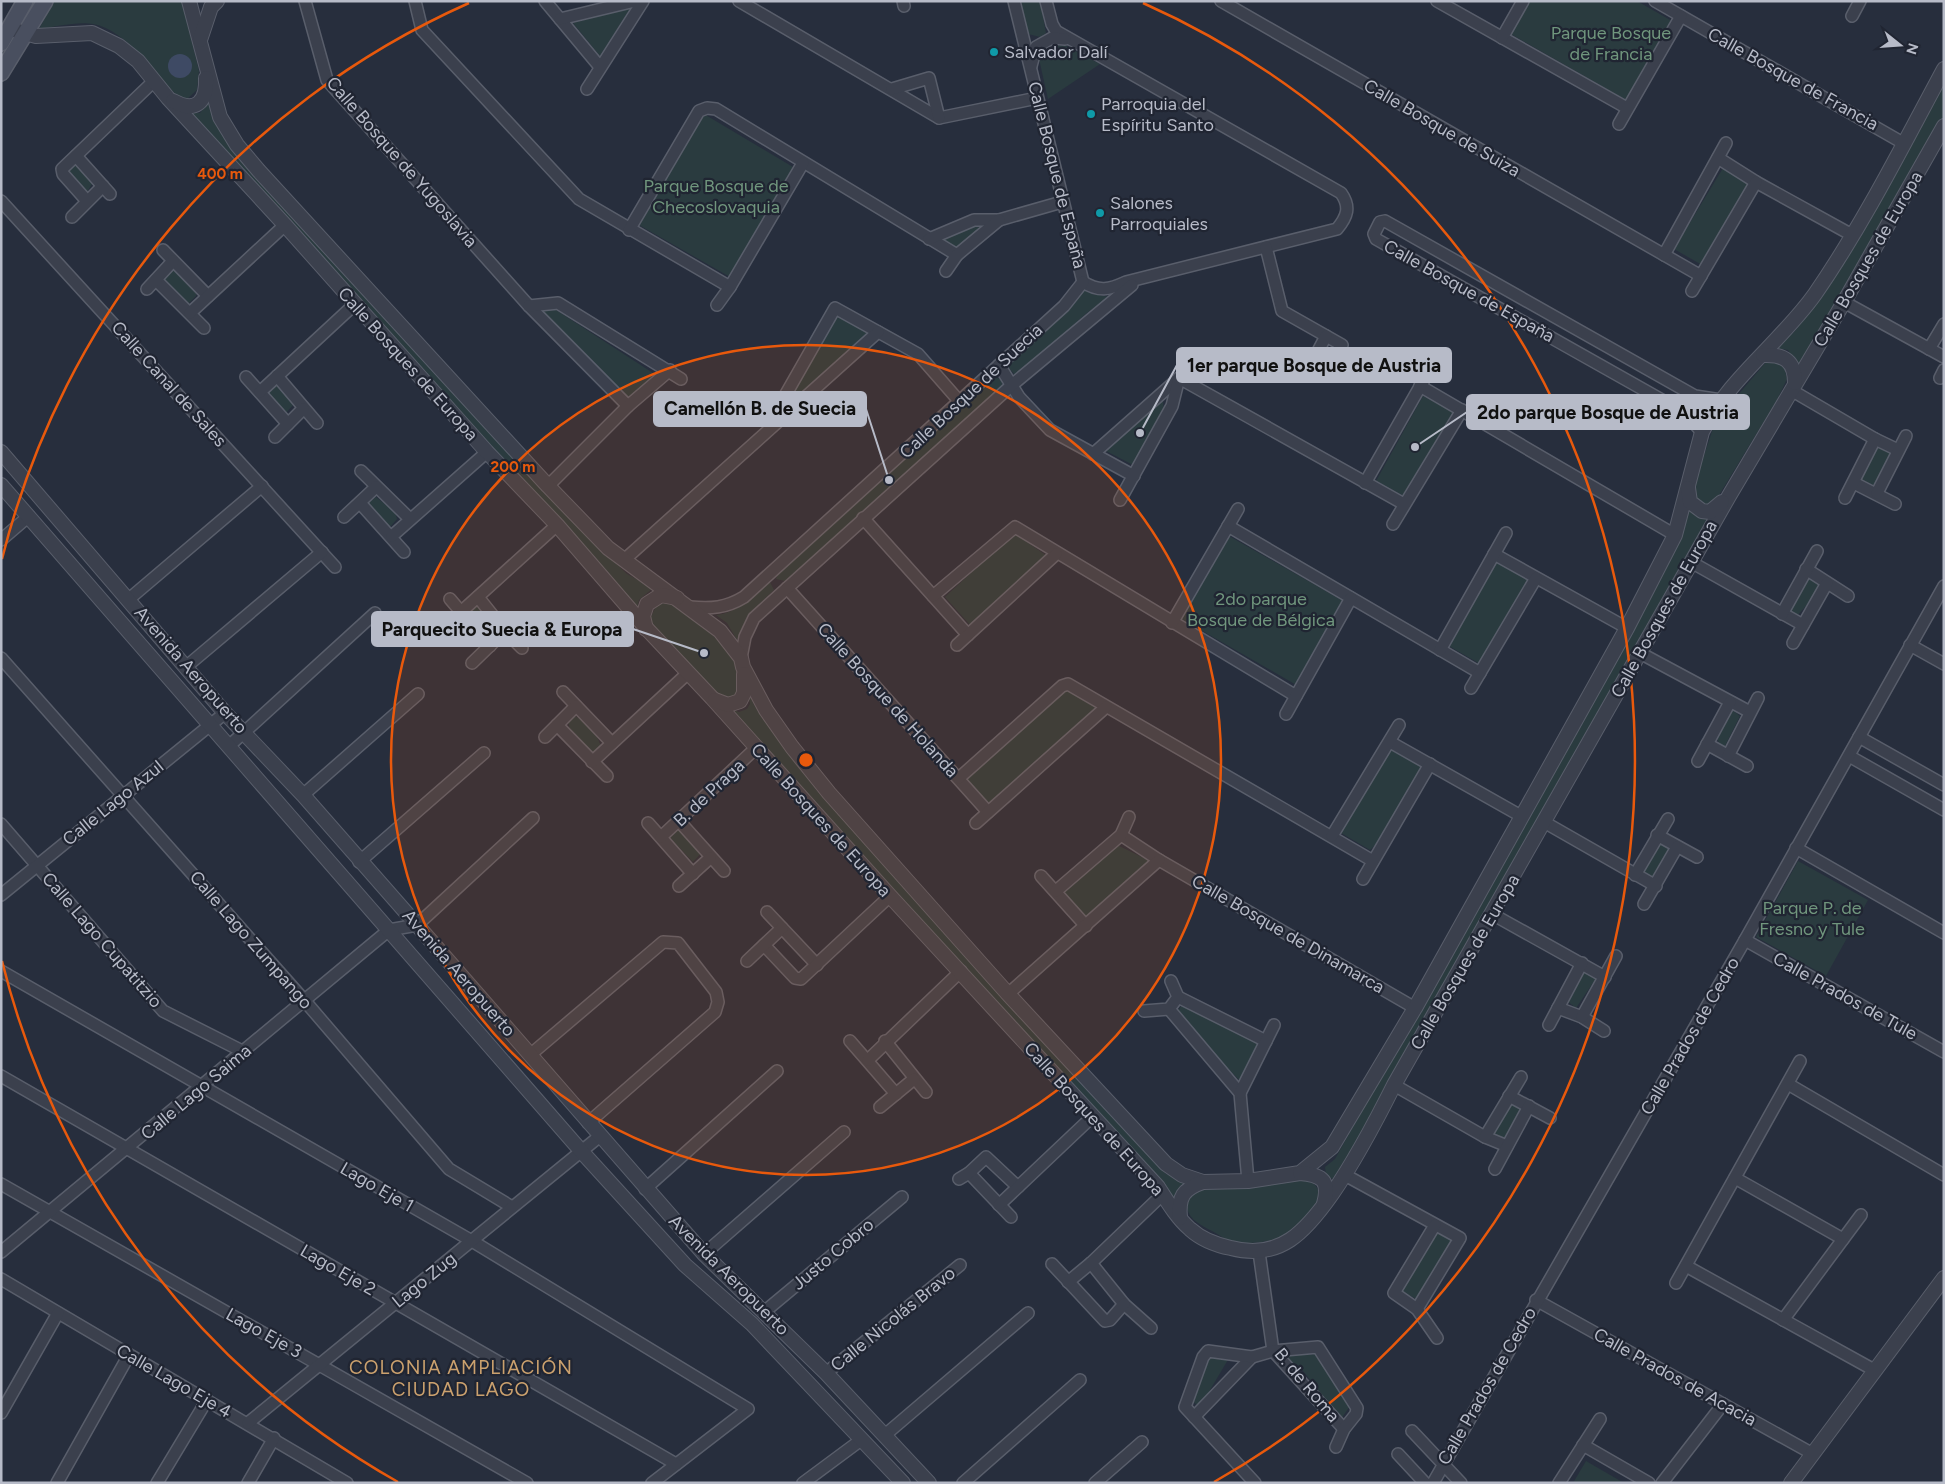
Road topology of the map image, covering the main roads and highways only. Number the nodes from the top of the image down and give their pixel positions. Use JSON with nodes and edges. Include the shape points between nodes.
{"nodes":[{"id":1,"x":25,"y":1,"type":"edge"},
{"id":2,"x":45,"y":1,"type":"edge"},
{"id":3,"x":5,"y":25,"type":"edge"},
{"id":4,"x":1,"y":43,"type":"edge"},
{"id":5,"x":1,"y":73,"type":"edge"}],
"edges":[{"from":1,"to":3,"type":"main road"},
{"from":2,"to":5,"type":"main road"},
{"from":3,"to":4,"type":"main road"}]}
